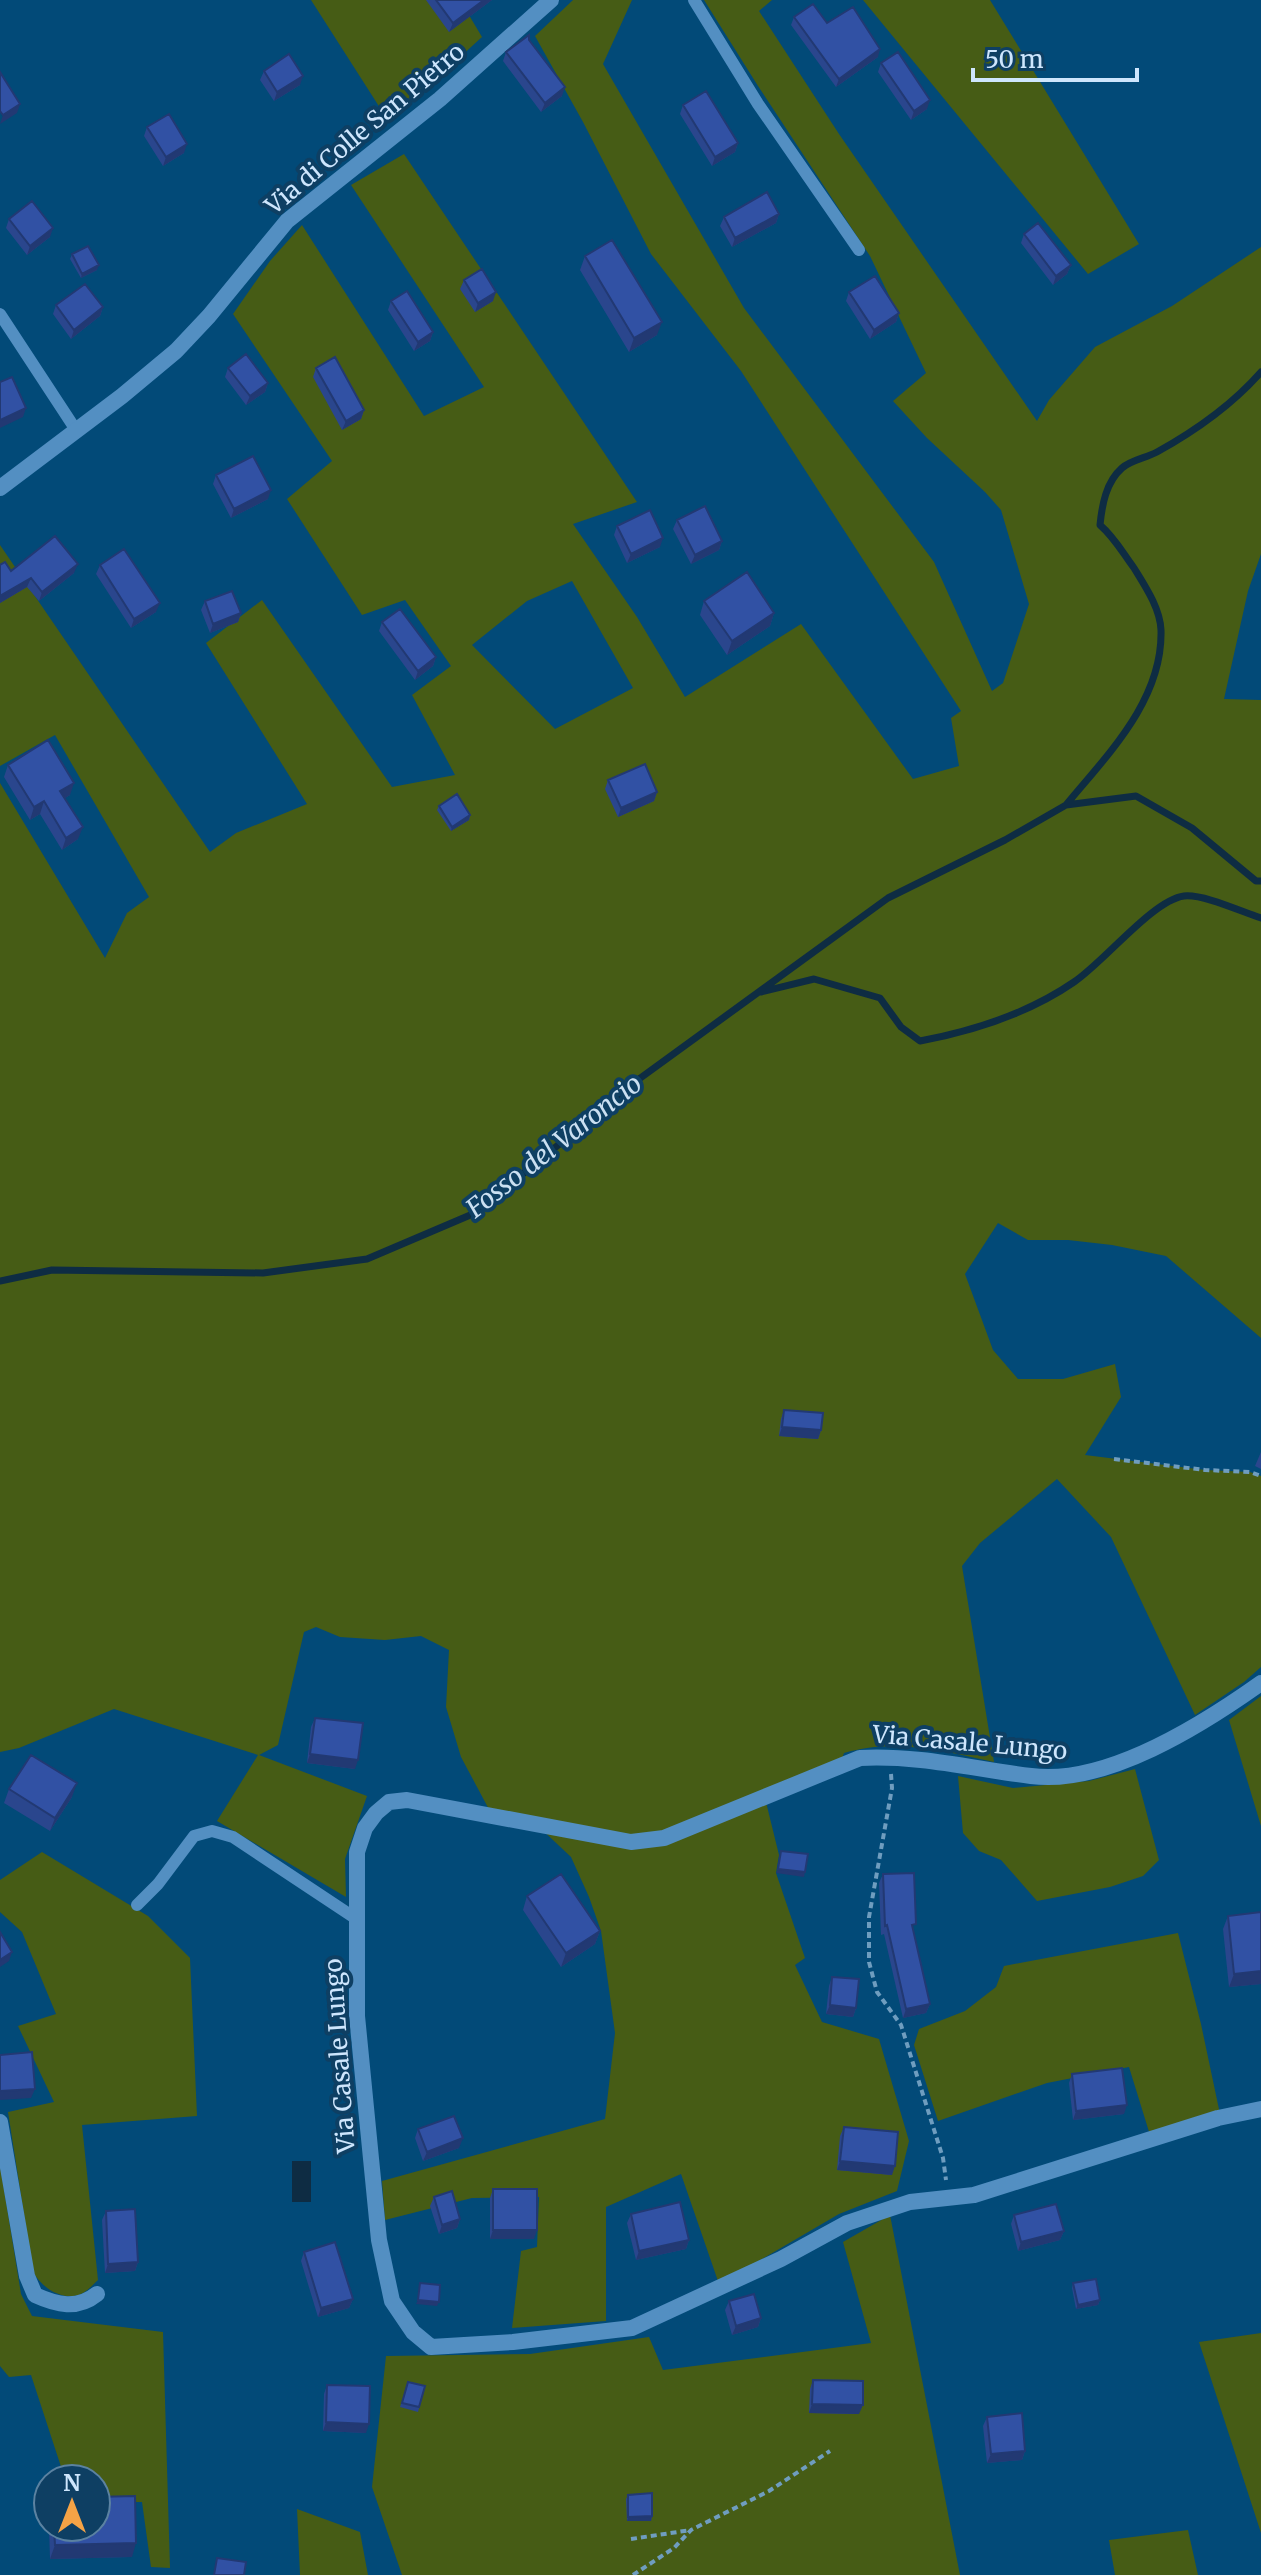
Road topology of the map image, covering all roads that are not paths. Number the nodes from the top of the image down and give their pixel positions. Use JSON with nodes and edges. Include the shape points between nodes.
{"nodes":[{"id":1,"x":551,"y":0,"type":"edge"},
{"id":2,"x":694,"y":0,"type":"edge"},
{"id":3,"x":859,"y":250,"type":"dead end"},
{"id":4,"x":0,"y":314,"type":"edge"},
{"id":5,"x":76,"y":430,"type":"junction"},
{"id":6,"x":0,"y":488,"type":"edge"},
{"id":7,"x":1261,"y":1683,"type":"edge"},
{"id":8,"x":137,"y":1905,"type":"dead end"},
{"id":9,"x":355,"y":1918,"type":"junction"},
{"id":10,"x":1261,"y":2109,"type":"edge"},
{"id":11,"x":0,"y":2122,"type":"edge"},
{"id":12,"x":97,"y":2294,"type":"dead end"}],
"edges":[{"from":1,"to":5,"type":"street","name":"Via di Colle San Pietro","via":[[440,99],[287,221],[176,351]]},
{"from":2,"to":3,"type":"lane"},
{"from":4,"to":5,"type":"lane"},
{"from":5,"to":6,"type":"street","name":"Via di Colle San Pietro"},
{"from":7,"to":9,"type":"street","name":"Via Casale Lungo","via":[[1218,1714],[1078,1776],[1034,1777],[962,1764],[860,1758],[664,1838],[631,1842],[421,1803],[389,1802],[365,1828],[357,1852]]},
{"from":8,"to":9,"type":"lane","via":[[194,1836],[212,1831],[233,1837]]},
{"from":9,"to":10,"type":"street","name":"Via Casale Lungo","via":[[357,2016],[379,2240],[392,2301],[413,2332],[431,2347],[632,2328],[847,2223],[910,2202],[974,2195]]},
{"from":11,"to":12,"type":"street","via":[[27,2276],[35,2295],[70,2305],[86,2303]]}]}
